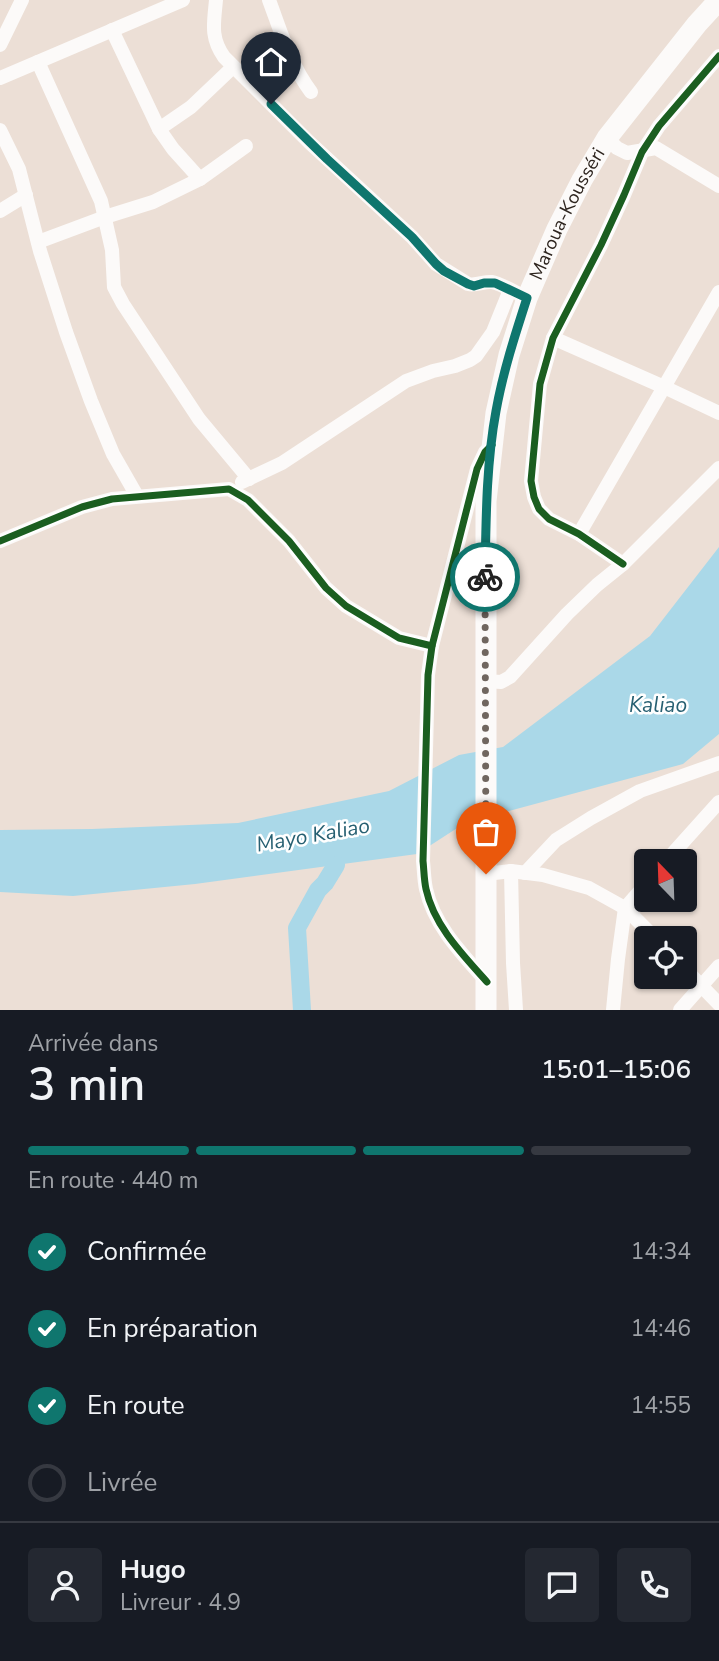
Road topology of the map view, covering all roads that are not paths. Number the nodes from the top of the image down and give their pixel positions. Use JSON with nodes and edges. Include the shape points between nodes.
{"nodes":[{"id":1,"x":22,"y":0,"type":"edge"},
{"id":2,"x":183,"y":0,"type":"edge"},
{"id":3,"x":216,"y":0,"type":"edge"},
{"id":4,"x":269,"y":0,"type":"edge"},
{"id":5,"x":719,"y":0,"type":"edge"},
{"id":6,"x":112,"y":30,"type":"junction"},
{"id":7,"x":0,"y":45,"type":"edge"},
{"id":8,"x":719,"y":56,"type":"edge"},
{"id":9,"x":38,"y":62,"type":"junction"},
{"id":10,"x":233,"y":67,"type":"junction"},
{"id":11,"x":0,"y":78,"type":"edge"},
{"id":12,"x":312,"y":92,"type":"dead end"},
{"id":13,"x":159,"y":129,"type":"junction"},
{"id":14,"x":0,"y":130,"type":"edge"},
{"id":15,"x":607,"y":138,"type":"junction"},
{"id":16,"x":246,"y":146,"type":"dead end"},
{"id":17,"x":642,"y":152,"type":"junction"},
{"id":18,"x":200,"y":179,"type":"junction"},
{"id":19,"x":719,"y":186,"type":"edge"},
{"id":20,"x":26,"y":195,"type":"junction"},
{"id":21,"x":0,"y":211,"type":"edge"},
{"id":22,"x":105,"y":217,"type":"junction"},
{"id":23,"x":37,"y":242,"type":"junction"},
{"id":24,"x":719,"y":292,"type":"edge"},
{"id":25,"x":518,"y":294,"type":"junction"},
{"id":26,"x":553,"y":338,"type":"junction"},
{"id":27,"x":664,"y":387,"type":"junction"},
{"id":28,"x":719,"y":413,"type":"edge"},
{"id":29,"x":492,"y":445,"type":"junction"},
{"id":30,"x":719,"y":468,"type":"edge"},
{"id":31,"x":249,"y":479,"type":"junction"},
{"id":32,"x":229,"y":489,"type":"junction"},
{"id":33,"x":137,"y":496,"type":"junction"},
{"id":34,"x":579,"y":534,"type":"junction"},
{"id":35,"x":0,"y":541,"type":"edge"},
{"id":36,"x":623,"y":564,"type":"junction"},
{"id":37,"x":432,"y":646,"type":"junction"},
{"id":38,"x":486,"y":681,"type":"junction"},
{"id":39,"x":719,"y":763,"type":"edge"},
{"id":40,"x":719,"y":802,"type":"edge"},
{"id":41,"x":677,"y":849,"type":"edge"},
{"id":42,"x":518,"y":872,"type":"junction"},
{"id":43,"x":486,"y":874,"type":"junction"},
{"id":44,"x":634,"y":898,"type":"edge"},
{"id":45,"x":625,"y":908,"type":"junction"},
{"id":46,"x":643,"y":926,"type":"edge"},
{"id":47,"x":719,"y":966,"type":"edge"},
{"id":48,"x":697,"y":981,"type":"edge"},
{"id":49,"x":486,"y":982,"type":"junction"},
{"id":50,"x":702,"y":986,"type":"junction"},
{"id":51,"x":719,"y":1004,"type":"edge"},
{"id":52,"x":486,"y":1010,"type":"edge"},
{"id":53,"x":516,"y":1010,"type":"edge"},
{"id":54,"x":613,"y":1010,"type":"edge"},
{"id":55,"x":680,"y":1010,"type":"edge"}],
"edges":[{"from":1,"to":7,"type":"street"},
{"from":2,"to":6,"type":"street"},
{"from":3,"to":10,"type":"street","via":[[216,45]]},
{"from":4,"to":12,"type":"street","via":[[293,63]]},
{"from":5,"to":15,"type":"highway","name":"Maroua-Kousséri"},
{"from":6,"to":9,"type":"street"},
{"from":6,"to":13,"type":"street"},
{"from":8,"to":17,"type":"street"},
{"from":9,"to":11,"type":"street"},
{"from":9,"to":22,"type":"street"},
{"from":10,"to":13,"type":"street","via":[[191,107]]},
{"from":10,"to":25,"type":"street","via":[[444,271],[474,286],[495,283]]},
{"from":13,"to":18,"type":"street"},
{"from":14,"to":20,"type":"street"},
{"from":15,"to":17,"type":"street","via":[[627,153]]},
{"from":15,"to":25,"type":"highway","name":"Maroua-Kousséri"},
{"from":16,"to":18,"type":"street"},
{"from":17,"to":19,"type":"street","via":[[656,148]]},
{"from":17,"to":26,"type":"street"},
{"from":18,"to":22,"type":"street","via":[[153,202]]},
{"from":20,"to":21,"type":"street"},
{"from":20,"to":23,"type":"street"},
{"from":22,"to":23,"type":"street"},
{"from":22,"to":31,"type":"street","via":[[114,287],[123,304],[199,419]]},
{"from":23,"to":33,"type":"street","via":[[91,401]]},
{"from":24,"to":27,"type":"street"},
{"from":25,"to":29,"type":"highway","name":"Maroua-Kousséri"},
{"from":25,"to":31,"type":"street","via":[[476,356],[406,381],[282,463]]},
{"from":26,"to":27,"type":"street"},
{"from":26,"to":34,"type":"street","via":[[540,384],[531,481],[539,509]]},
{"from":27,"to":28,"type":"street"},
{"from":27,"to":34,"type":"street"},
{"from":29,"to":37,"type":"street","via":[[477,469]]},
{"from":29,"to":38,"type":"highway","name":"Maroua-Kousséri","via":[[486,501]]},
{"from":30,"to":36,"type":"street"},
{"from":31,"to":32,"type":"street"},
{"from":32,"to":33,"type":"street"},
{"from":32,"to":37,"type":"street","via":[[248,500],[289,541],[346,606],[399,638]]},
{"from":33,"to":35,"type":"street","via":[[82,507]]},
{"from":34,"to":36,"type":"street"},
{"from":36,"to":38,"type":"street","via":[[567,614],[510,677]]},
{"from":37,"to":49,"type":"street","via":[[423,861],[426,890],[448,937]]},
{"from":38,"to":43,"type":"highway","name":"Maroua-Kousséri"},
{"from":39,"to":42,"type":"street","via":[[640,791],[556,841]]},
{"from":40,"to":41,"type":"street"},
{"from":42,"to":43,"type":"street"},
{"from":42,"to":45,"type":"street","via":[[589,888]]},
{"from":42,"to":53,"type":"street"},
{"from":43,"to":49,"type":"highway","name":"Maroua-Kousséri"},
{"from":44,"to":45,"type":"street"},
{"from":45,"to":46,"type":"street"},
{"from":45,"to":54,"type":"street"},
{"from":47,"to":50,"type":"street"},
{"from":48,"to":50,"type":"street"},
{"from":49,"to":52,"type":"highway","name":"Maroua-Kousséri"},
{"from":50,"to":51,"type":"street"},
{"from":50,"to":55,"type":"street"}]}
